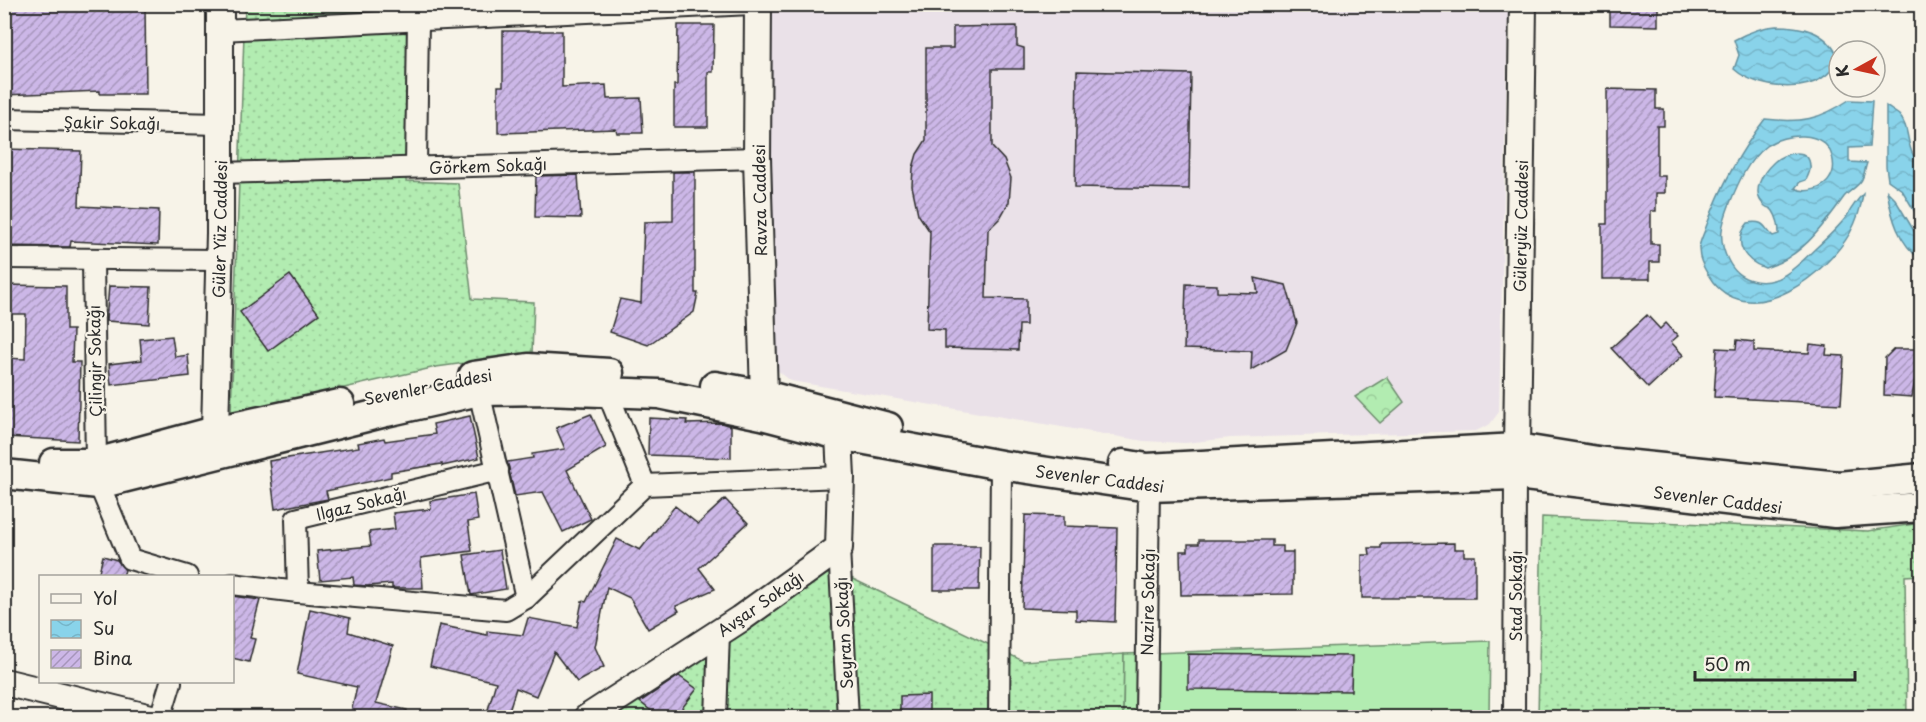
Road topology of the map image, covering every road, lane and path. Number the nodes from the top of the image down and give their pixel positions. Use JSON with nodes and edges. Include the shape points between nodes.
{"nodes":[{"id":1,"x":220,"y":4,"type":"edge"},
{"id":2,"x":751,"y":4,"type":"edge"},
{"id":3,"x":758,"y":4,"type":"edge"},
{"id":4,"x":1523,"y":4,"type":"edge"},
{"id":5,"x":418,"y":20,"type":"junction"},
{"id":6,"x":220,"y":30,"type":"junction"},
{"id":7,"x":4,"y":119,"type":"edge"},
{"id":8,"x":220,"y":124,"type":"junction"},
{"id":9,"x":757,"y":158,"type":"junction"},
{"id":10,"x":416,"y":167,"type":"junction"},
{"id":11,"x":220,"y":173,"type":"junction"},
{"id":12,"x":4,"y":258,"type":"edge"},
{"id":13,"x":93,"y":259,"type":"junction"},
{"id":14,"x":219,"y":260,"type":"junction"},
{"id":15,"x":479,"y":391,"type":"junction"},
{"id":16,"x":607,"y":392,"type":"junction"},
{"id":17,"x":763,"y":405,"type":"junction"},
{"id":18,"x":839,"y":435,"type":"junction"},
{"id":19,"x":217,"y":442,"type":"junction"},
{"id":20,"x":4,"y":458,"type":"edge"},
{"id":21,"x":1516,"y":462,"type":"junction"},
{"id":22,"x":1001,"y":465,"type":"junction"},
{"id":23,"x":498,"y":470,"type":"junction"},
{"id":24,"x":98,"y":473,"type":"junction"},
{"id":25,"x":4,"y":474,"type":"edge"},
{"id":26,"x":841,"y":477,"type":"junction"},
{"id":27,"x":1922,"y":478,"type":"edge"},
{"id":28,"x":645,"y":486,"type":"junction"},
{"id":29,"x":1149,"y":487,"type":"junction"},
{"id":30,"x":1922,"y":507,"type":"edge"},
{"id":31,"x":838,"y":548,"type":"junction"},
{"id":32,"x":184,"y":575,"type":"edge"},
{"id":33,"x":234,"y":585,"type":"edge"},
{"id":34,"x":298,"y":592,"type":"junction"},
{"id":35,"x":526,"y":598,"type":"junction"},
{"id":36,"x":719,"y":633,"type":"junction"},
{"id":37,"x":4,"y":682,"type":"edge"},
{"id":38,"x":170,"y":683,"type":"edge"},
{"id":39,"x":151,"y":717,"type":"edge"},
{"id":40,"x":160,"y":717,"type":"edge"},
{"id":41,"x":586,"y":717,"type":"edge"},
{"id":42,"x":716,"y":717,"type":"edge"},
{"id":43,"x":848,"y":717,"type":"edge"},
{"id":44,"x":999,"y":717,"type":"edge"},
{"id":45,"x":1146,"y":717,"type":"edge"},
{"id":46,"x":1514,"y":717,"type":"edge"}],
"edges":[{"from":1,"to":6,"type":"street","name":"Güler Yüz Caddesi"},
{"from":2,"to":5,"type":"street"},
{"from":3,"to":9,"type":"street","name":"Ravza Caddesi"},
{"from":4,"to":21,"type":"street","name":"Güleryüz Caddesi"},
{"from":5,"to":6,"type":"street"},
{"from":5,"to":10,"type":"street"},
{"from":6,"to":8,"type":"street","name":"Güler Yüz Caddesi"},
{"from":7,"to":8,"type":"street","name":"Şakir Sokağı"},
{"from":8,"to":11,"type":"street","name":"Güler Yüz Caddesi"},
{"from":9,"to":10,"type":"street","name":"Görkem Sokağı"},
{"from":9,"to":17,"type":"street","name":"Ravza Caddesi"},
{"from":10,"to":11,"type":"street","name":"Görkem Sokağı"},
{"from":11,"to":14,"type":"street","name":"Güler Yüz Caddesi"},
{"from":12,"to":13,"type":"street"},
{"from":13,"to":14,"type":"street"},
{"from":13,"to":24,"type":"street","name":"Çilingir Sokağı"},
{"from":14,"to":19,"type":"street","name":"Güler Yüz Caddesi"},
{"from":15,"to":16,"type":"main road","name":"Sevenler Caddesi"},
{"from":15,"to":19,"type":"main road","name":"Sevenler Caddesi"},
{"from":15,"to":23,"type":"street"},
{"from":16,"to":17,"type":"main road","name":"Sevenler Caddesi"},
{"from":16,"to":28,"type":"street"},
{"from":17,"to":18,"type":"main road","name":"Sevenler Caddesi"},
{"from":17,"to":19,"type":"main road","name":"Sevenler Caddesi","via":[[647,375],[528,368],[469,376]]},
{"from":17,"to":21,"type":"main road","name":"Sevenler Caddesi","via":[[933,439],[1147,468]]},
{"from":18,"to":22,"type":"main road","name":"Sevenler Caddesi"},
{"from":18,"to":26,"type":"street"},
{"from":19,"to":24,"type":"main road","name":"Sevenler Caddesi"},
{"from":20,"to":24,"type":"main road","name":"Sevenler Caddesi"},
{"from":21,"to":27,"type":"main road","name":"Sevenler Caddesi","via":[[1604,462],[1839,486]]},
{"from":21,"to":29,"type":"main road","name":"Sevenler Caddesi"},
{"from":21,"to":30,"type":"main road","name":"Sevenler Caddesi","via":[[1835,513]]},
{"from":21,"to":46,"type":"street","name":"Stad Sokağı"},
{"from":22,"to":29,"type":"main road","name":"Sevenler Caddesi"},
{"from":22,"to":44,"type":"street"},
{"from":23,"to":34,"type":"street","name":"Ilgaz Sokağı","via":[[296,519]]},
{"from":23,"to":35,"type":"street"},
{"from":24,"to":25,"type":"main road","name":"Sevenler Caddesi"},
{"from":24,"to":32,"type":"street","via":[[130,559]]},
{"from":26,"to":28,"type":"street"},
{"from":26,"to":31,"type":"street"},
{"from":28,"to":35,"type":"street"},
{"from":29,"to":45,"type":"street","name":"Nazire Sokağı"},
{"from":31,"to":36,"type":"street","name":"Avşar Sokağı"},
{"from":31,"to":43,"type":"street","name":"Seyran Sokağı"},
{"from":33,"to":34,"type":"street"},
{"from":34,"to":35,"type":"street","via":[[506,610]]},
{"from":36,"to":41,"type":"street","name":"Avşar Sokağı"},
{"from":36,"to":42,"type":"street"},
{"from":37,"to":39,"type":"street"},
{"from":38,"to":40,"type":"street"}]}
